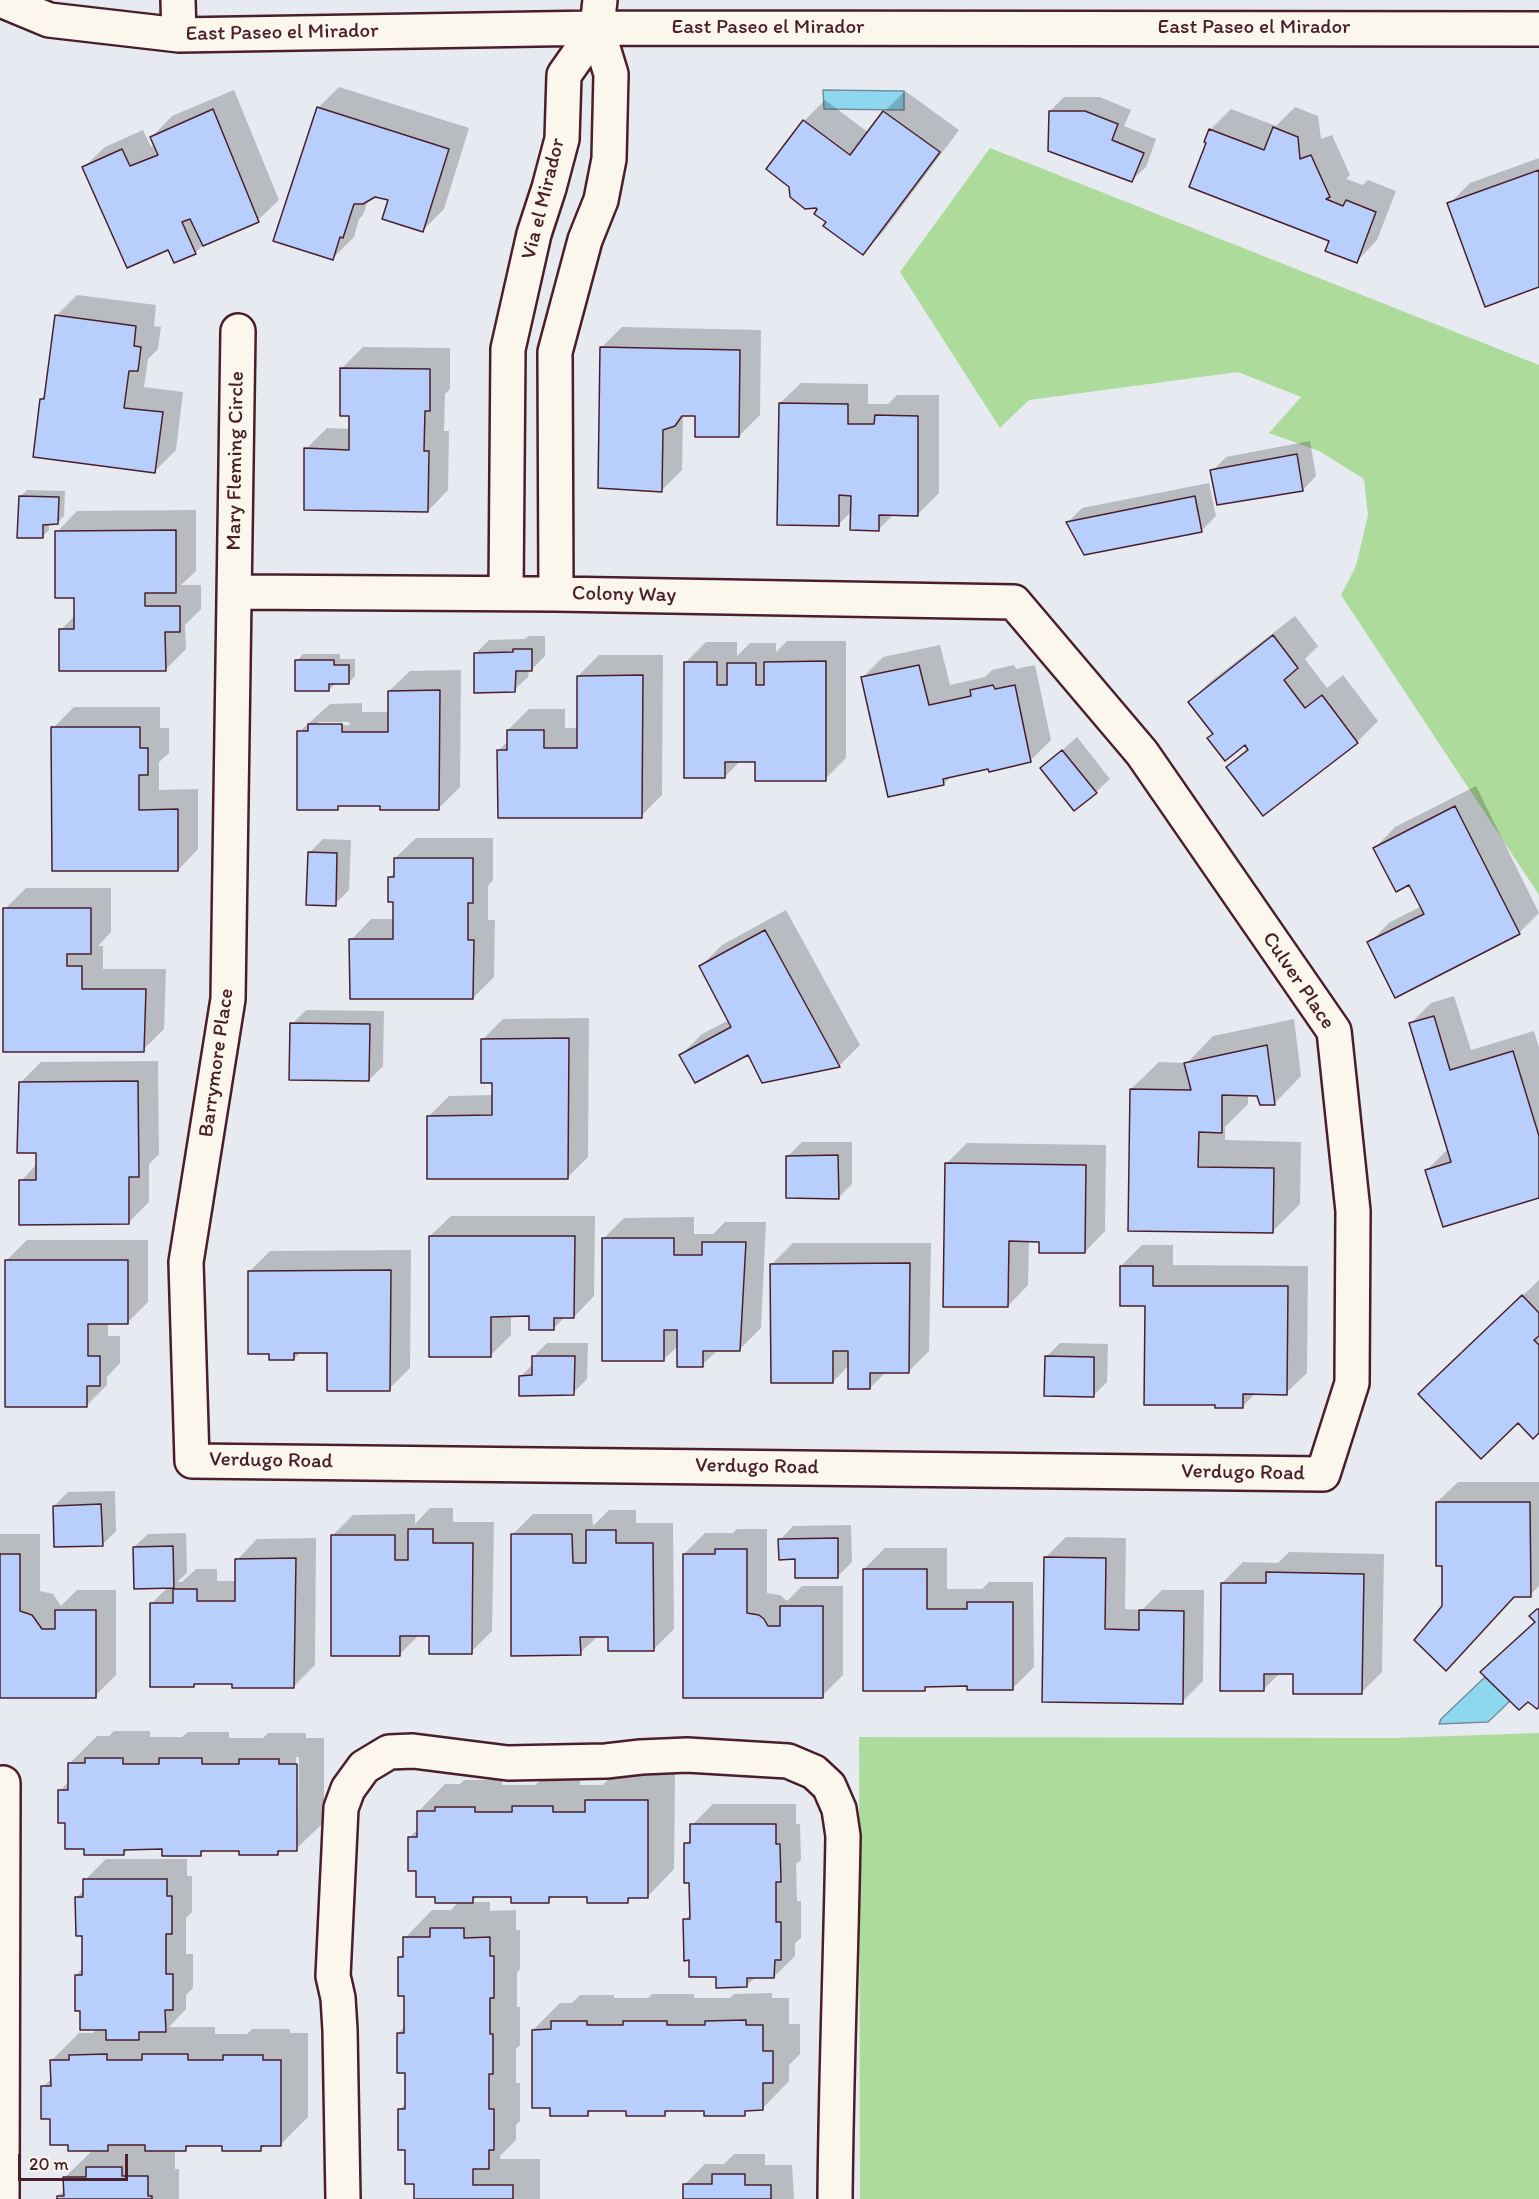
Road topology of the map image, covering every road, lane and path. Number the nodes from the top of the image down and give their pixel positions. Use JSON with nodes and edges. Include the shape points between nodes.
{"nodes":[{"id":1,"x":1,"y":0,"type":"edge"},
{"id":2,"x":178,"y":0,"type":"edge"},
{"id":3,"x":598,"y":14,"type":"edge"},
{"id":4,"x":1539,"y":29,"type":"edge"},
{"id":5,"x":179,"y":34,"type":"junction"},
{"id":6,"x":238,"y":331,"type":"dead end"},
{"id":7,"x":234,"y":592,"type":"junction"},
{"id":8,"x":506,"y":593,"type":"junction"},
{"id":9,"x":556,"y":594,"type":"junction"},
{"id":10,"x":1014,"y":602,"type":"joint"},
{"id":11,"x":192,"y":1461,"type":"joint"},
{"id":12,"x":1323,"y":1474,"type":"joint"},
{"id":13,"x":3,"y":1783,"type":"dead end"},
{"id":14,"x":2,"y":2199,"type":"edge"},
{"id":15,"x":343,"y":2199,"type":"edge"},
{"id":16,"x":835,"y":2199,"type":"edge"}],
"edges":[{"from":1,"to":5,"type":"street","name":"East Paseo el Mirador","via":[[50,20]]},
{"from":2,"to":5,"type":"street"},
{"from":3,"to":4,"type":"street","name":"East Paseo el Mirador"},
{"from":3,"to":5,"type":"street","name":"East Paseo el Mirador"},
{"from":3,"to":8,"type":"street","name":"Via el Mirador","via":[[564,75],[561,139],[508,349]]},
{"from":3,"to":9,"type":"street","via":[[611,74],[609,159],[601,200],[585,240],[555,352]]},
{"from":6,"to":7,"type":"street","name":"Mary Fleming Circle"},
{"from":7,"to":8,"type":"street","name":"Colony Way"},
{"from":7,"to":11,"type":"street","name":"Barrymore Place","via":[[228,999],[186,1263]]},
{"from":8,"to":9,"type":"street","name":"Colony Way"},
{"from":9,"to":10,"type":"street","name":"Colony Way"},
{"from":10,"to":12,"type":"street","name":"Culver Place","via":[[1142,753],[1334,1031],[1353,1211],[1352,1383]]},
{"from":11,"to":12,"type":"street","name":"Verdugo Road"},
{"from":13,"to":14,"type":"street"},
{"from":15,"to":16,"type":"street","via":[[340,2030],[333,1976],[342,1808],[348,1789],[364,1767],[389,1752],[414,1751],[508,1763],[687,1755],[788,1761],[814,1772],[829,1786],[839,1809],[843,1836]]}]}
